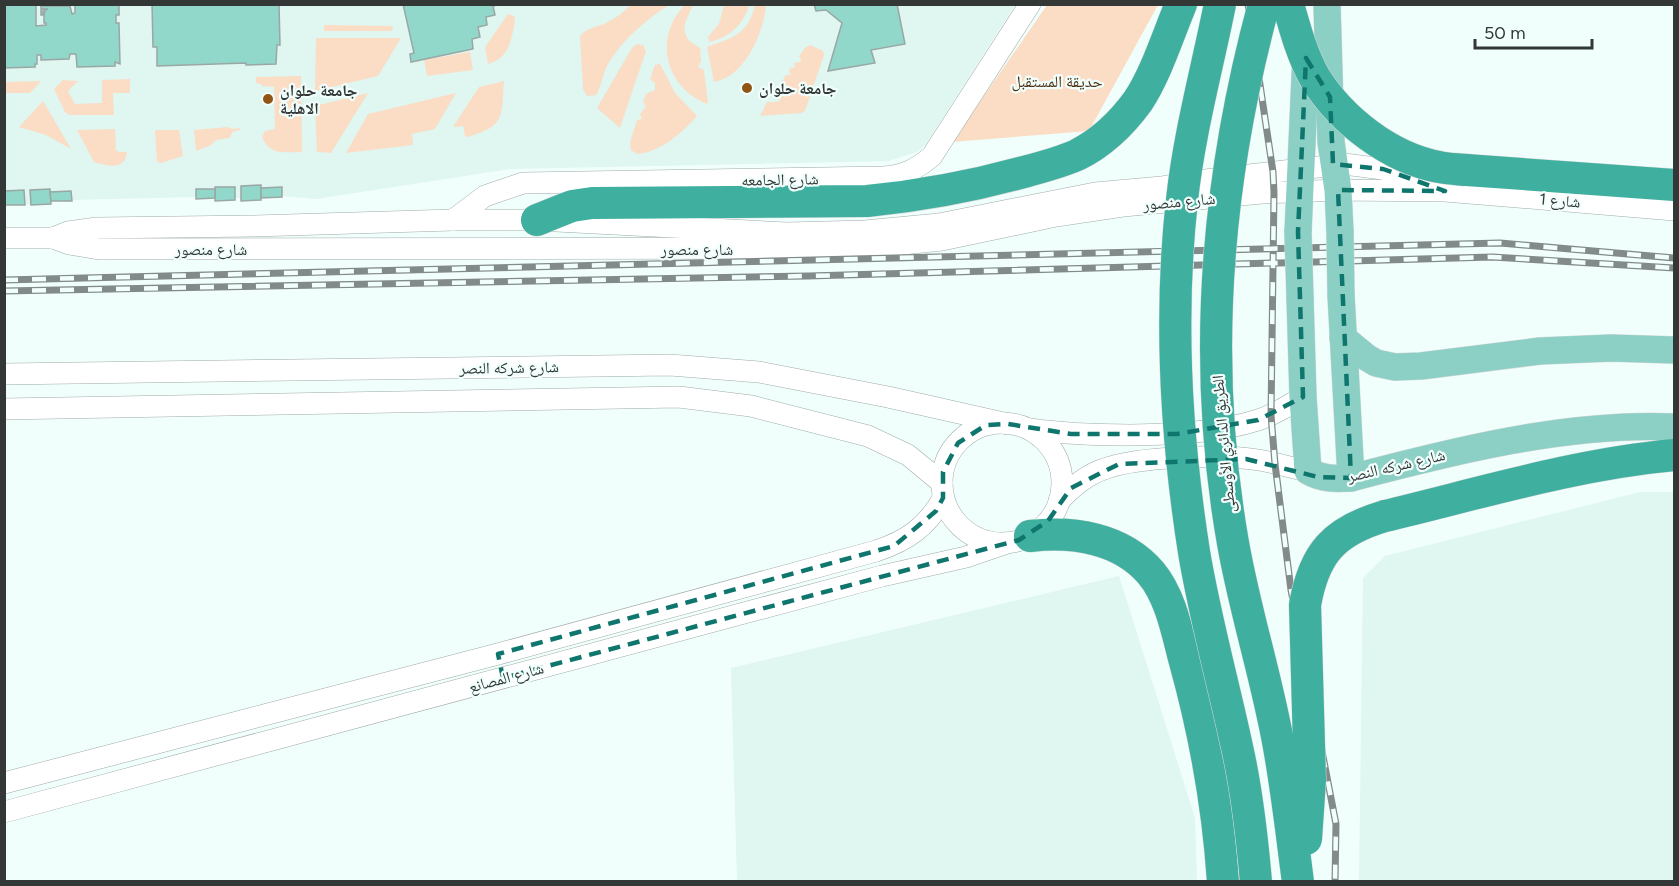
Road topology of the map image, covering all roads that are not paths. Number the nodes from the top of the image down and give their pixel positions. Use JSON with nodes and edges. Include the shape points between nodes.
{"nodes":[{"id":1,"x":1030,"y":4,"type":"edge"},
{"id":2,"x":1181,"y":4,"type":"edge"},
{"id":3,"x":1220,"y":4,"type":"edge"},
{"id":4,"x":1264,"y":4,"type":"edge"},
{"id":5,"x":1288,"y":4,"type":"edge"},
{"id":6,"x":1309,"y":4,"type":"edge"},
{"id":7,"x":1327,"y":4,"type":"edge"},
{"id":8,"x":1336,"y":177,"type":"junction"},
{"id":9,"x":1456,"y":180,"type":"junction"},
{"id":10,"x":1301,"y":181,"type":"junction"},
{"id":11,"x":1674,"y":184,"type":"edge"},
{"id":12,"x":1674,"y":210,"type":"edge"},
{"id":13,"x":453,"y":220,"type":"junction"},
{"id":14,"x":537,"y":220,"type":"junction"},
{"id":15,"x":4,"y":238,"type":"edge"},
{"id":16,"x":53,"y":238,"type":"junction"},
{"id":17,"x":1343,"y":338,"type":"junction"},
{"id":18,"x":1674,"y":350,"type":"edge"},
{"id":19,"x":4,"y":374,"type":"edge"},
{"id":20,"x":1303,"y":397,"type":"junction"},
{"id":21,"x":4,"y":408,"type":"edge"},
{"id":22,"x":1008,"y":424,"type":"junction"},
{"id":23,"x":1674,"y":427,"type":"edge"},
{"id":24,"x":1030,"y":429,"type":"junction"},
{"id":25,"x":1674,"y":455,"type":"edge"},
{"id":26,"x":1308,"y":471,"type":"junction"},
{"id":27,"x":1351,"y":478,"type":"junction"},
{"id":28,"x":943,"y":490,"type":"junction"},
{"id":29,"x":1059,"y":501,"type":"junction"},
{"id":30,"x":1018,"y":539,"type":"junction"},
{"id":31,"x":498,"y":654,"type":"junction"},
{"id":32,"x":503,"y":678,"type":"junction"},
{"id":33,"x":4,"y":783,"type":"edge"},
{"id":34,"x":4,"y":812,"type":"edge"},
{"id":35,"x":1223,"y":882,"type":"edge"},
{"id":36,"x":1256,"y":882,"type":"edge"},
{"id":37,"x":1299,"y":882,"type":"edge"}],
"edges":[{"from":1,"to":13,"type":"street","name":"شارع الجامعه","via":[[932,156],[905,174],[524,183],[485,196]]},
{"from":2,"to":14,"type":"highway","via":[[1139,99],[1122,122],[1076,155],[1050,165],[961,188],[898,198],[592,204],[572,206]]},
{"from":3,"to":36,"type":"highway","bridge":true,"via":[[1182,199],[1177,260],[1178,399],[1194,553],[1244,782]]},
{"from":4,"to":37,"type":"highway","name":"الطريق الدائري الأوسطى","bridge":true,"via":[[1234,134],[1224,198],[1215,326],[1216,399],[1233,544],[1279,746]]},
{"from":5,"to":9,"type":"highway","bridge":true,"via":[[1298,40],[1315,77],[1337,107],[1400,154],[1439,168]]},
{"from":6,"to":10,"type":"main road"},
{"from":7,"to":8,"type":"main road","via":[[1331,142]]},
{"from":8,"to":9,"type":"street","name":"شارع 1"},
{"from":8,"to":10,"type":"street","name":"شارع منصور"},
{"from":8,"to":17,"type":"main road","bridge":true},
{"from":9,"to":11,"type":"highway"},
{"from":9,"to":12,"type":"street","name":"شارع 1"},
{"from":10,"to":14,"type":"street","name":"شارع منصور","via":[[1259,173],[1095,193],[890,230],[787,233]]},
{"from":10,"to":16,"type":"street","name":"شارع منصور","via":[[1262,193],[1084,210],[942,240],[864,248],[99,249]]},
{"from":10,"to":20,"type":"main road","bridge":true,"via":[[1298,232]]},
{"from":13,"to":14,"type":"street","name":"شارع منصور"},
{"from":13,"to":16,"type":"street","name":"شارع منصور","via":[[97,228]]},
{"from":15,"to":16,"type":"street","name":"شارع منصور"},
{"from":17,"to":18,"type":"main road","via":[[1376,363],[1395,368],[1575,348]]},
{"from":17,"to":27,"type":"main road"},
{"from":19,"to":22,"type":"street","name":"شارع شركه النصر","via":[[670,365],[759,372]]},
{"from":20,"to":24,"type":"street","via":[[1258,420],[1200,432],[1091,435]]},
{"from":20,"to":26,"type":"main road"},
{"from":21,"to":28,"type":"street","name":"شارع شركه النصر","via":[[704,399],[752,406],[868,436],[908,455]]},
{"from":22,"to":24,"type":"street"},
{"from":22,"to":28,"type":"street","via":[[986,426],[966,435],[946,461]]},
{"from":23,"to":27,"type":"main road","name":"شارع شركه النصر","via":[[1568,432],[1449,452]]},
{"from":24,"to":29,"type":"street","via":[[1054,455],[1061,477]]},
{"from":25,"to":37,"type":"highway","bridge":true,"via":[[1582,469],[1385,516],[1338,537],[1321,556],[1309,579],[1305,605],[1310,780]]},
{"from":26,"to":27,"type":"main road","name":"شارع شركه النصر","via":[[1318,477]]},
{"from":26,"to":29,"type":"street","name":"شارع شركه النصر","via":[[1246,459],[1136,462],[1102,470],[1071,488]]},
{"from":28,"to":30,"type":"street","via":[[952,517],[967,532],[986,541]]},
{"from":28,"to":31,"type":"street","name":"شارع المصانع","via":[[936,511],[924,525],[894,546]]},
{"from":29,"to":30,"type":"street","via":[[1048,521]]},
{"from":30,"to":32,"type":"street","name":"شارع المصانع","via":[[966,557]]},
{"from":30,"to":35,"type":"highway","via":[[1053,533],[1116,547],[1136,558],[1163,593],[1175,622],[1204,737],[1220,835]]},
{"from":31,"to":32,"type":"street"},
{"from":31,"to":33,"type":"street","name":"شارع المصانع"},
{"from":32,"to":34,"type":"street","name":"شارع المصانع"}]}
